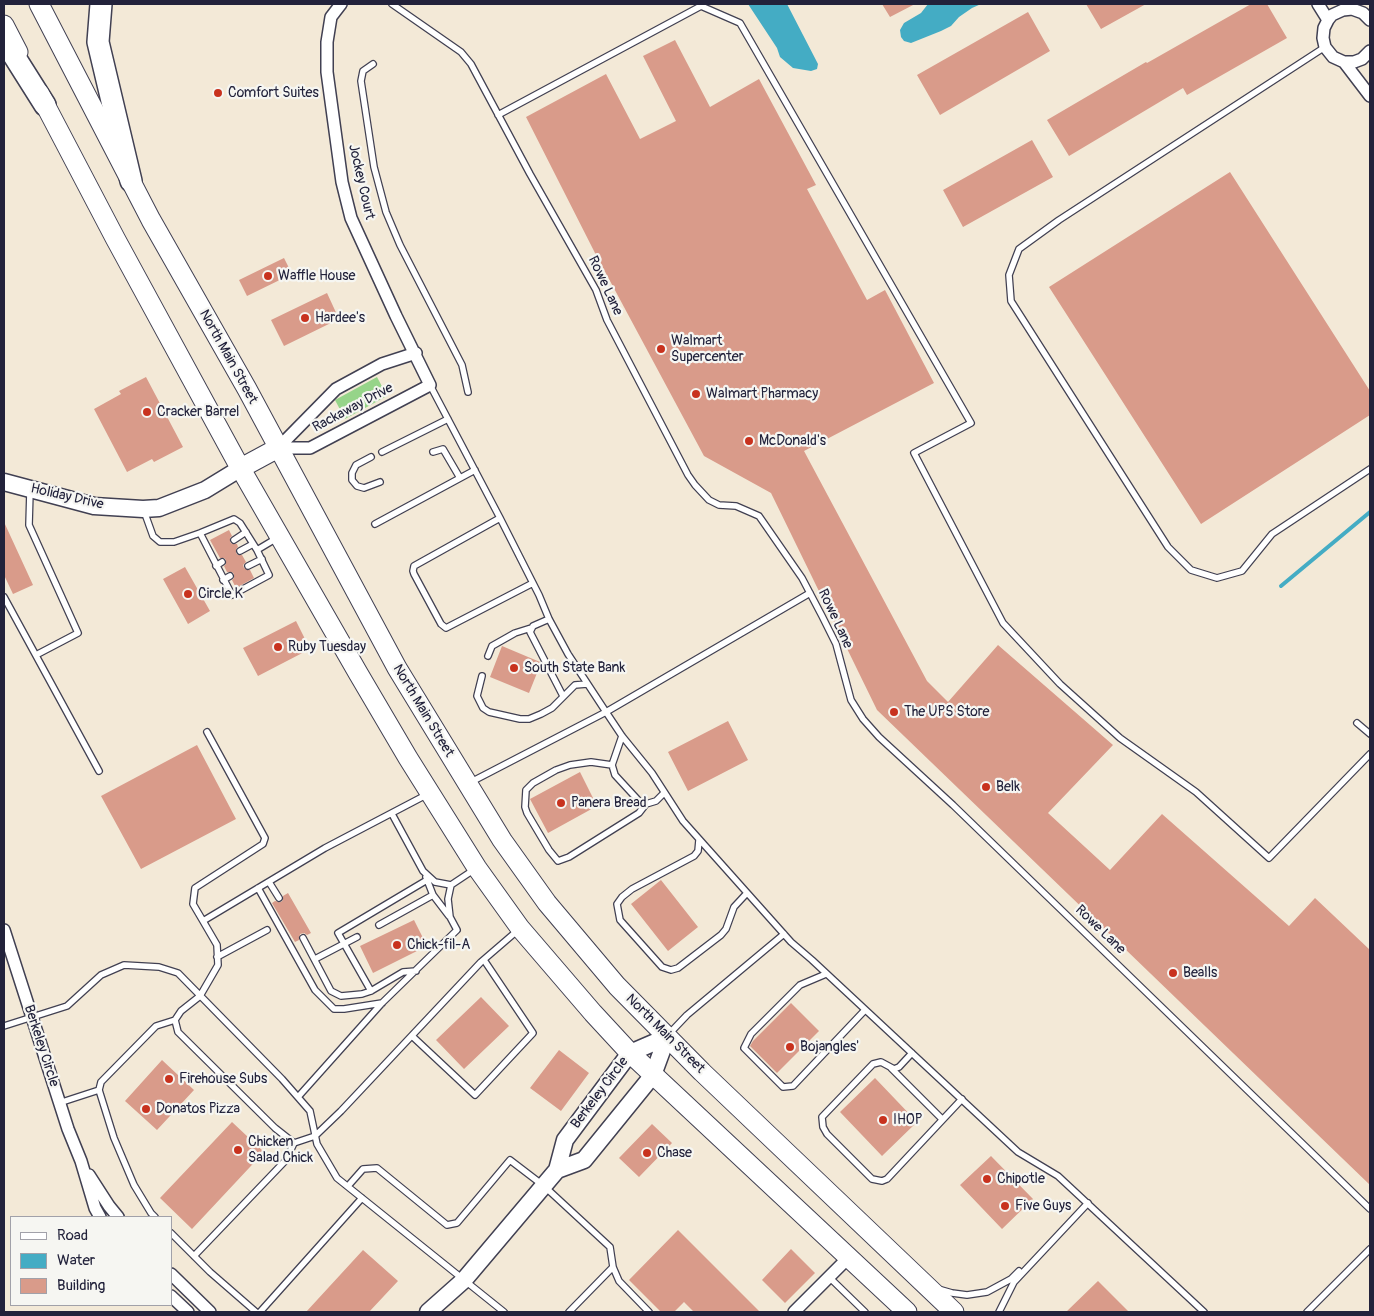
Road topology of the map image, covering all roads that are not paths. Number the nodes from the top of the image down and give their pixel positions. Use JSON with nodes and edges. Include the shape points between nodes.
{"nodes":[{"id":1,"x":39,"y":4,"type":"edge"},
{"id":2,"x":100,"y":4,"type":"edge"},
{"id":3,"x":341,"y":4,"type":"edge"},
{"id":4,"x":392,"y":4,"type":"edge"},
{"id":5,"x":1318,"y":4,"type":"edge"},
{"id":6,"x":701,"y":5,"type":"edge"},
{"id":7,"x":1351,"y":7,"type":"edge"},
{"id":8,"x":1328,"y":20,"type":"junction"},
{"id":9,"x":1370,"y":20,"type":"edge"},
{"id":10,"x":4,"y":25,"type":"edge"},
{"id":11,"x":4,"y":40,"type":"edge"},
{"id":12,"x":1326,"y":47,"type":"junction"},
{"id":13,"x":1370,"y":51,"type":"edge"},
{"id":14,"x":1370,"y":58,"type":"edge"},
{"id":15,"x":1344,"y":62,"type":"junction"},
{"id":16,"x":373,"y":64,"type":"dead end"},
{"id":17,"x":1370,"y":96,"type":"edge"},
{"id":18,"x":45,"y":105,"type":"junction"},
{"id":19,"x":498,"y":115,"type":"junction"},
{"id":20,"x":131,"y":181,"type":"junction"},
{"id":21,"x":416,"y":353,"type":"junction"},
{"id":22,"x":430,"y":384,"type":"junction"},
{"id":23,"x":468,"y":392,"type":"dead end"},
{"id":24,"x":448,"y":419,"type":"junction"},
{"id":25,"x":278,"y":448,"type":"junction"},
{"id":26,"x":382,"y":452,"type":"dead end"},
{"id":27,"x":433,"y":452,"type":"dead end"},
{"id":28,"x":371,"y":457,"type":"dead end"},
{"id":29,"x":241,"y":468,"type":"junction"},
{"id":30,"x":1370,"y":469,"type":"edge"},
{"id":31,"x":475,"y":470,"type":"junction"},
{"id":32,"x":460,"y":478,"type":"junction"},
{"id":33,"x":4,"y":482,"type":"edge"},
{"id":34,"x":380,"y":482,"type":"dead end"},
{"id":35,"x":30,"y":489,"type":"junction"},
{"id":36,"x":144,"y":509,"type":"junction"},
{"id":37,"x":500,"y":518,"type":"junction"},
{"id":38,"x":375,"y":524,"type":"dead end"},
{"id":39,"x":246,"y":532,"type":"junction"},
{"id":40,"x":200,"y":534,"type":"junction"},
{"id":41,"x":280,"y":536,"type":"junction"},
{"id":42,"x":234,"y":540,"type":"dead end"},
{"id":43,"x":255,"y":547,"type":"junction"},
{"id":44,"x":216,"y":550,"type":"dead end"},
{"id":45,"x":240,"y":551,"type":"dead end"},
{"id":46,"x":210,"y":554,"type":"junction"},
{"id":47,"x":262,"y":559,"type":"junction"},
{"id":48,"x":222,"y":562,"type":"dead end"},
{"id":49,"x":216,"y":566,"type":"junction"},
{"id":50,"x":248,"y":566,"type":"dead end"},
{"id":51,"x":230,"y":576,"type":"dead end"},
{"id":52,"x":223,"y":580,"type":"junction"},
{"id":53,"x":533,"y":583,"type":"junction"},
{"id":54,"x":810,"y":593,"type":"junction"},
{"id":55,"x":4,"y":597,"type":"edge"},
{"id":56,"x":549,"y":619,"type":"junction"},
{"id":57,"x":531,"y":628,"type":"junction"},
{"id":58,"x":36,"y":656,"type":"junction"},
{"id":59,"x":488,"y":656,"type":"dead end"},
{"id":60,"x":482,"y":676,"type":"dead end"},
{"id":61,"x":587,"y":684,"type":"junction"},
{"id":62,"x":563,"y":696,"type":"junction"},
{"id":63,"x":606,"y":712,"type":"junction"},
{"id":64,"x":1357,"y":723,"type":"dead end"},
{"id":65,"x":207,"y":732,"type":"dead end"},
{"id":66,"x":1370,"y":734,"type":"edge"},
{"id":67,"x":622,"y":736,"type":"junction"},
{"id":68,"x":1370,"y":754,"type":"edge"},
{"id":69,"x":612,"y":765,"type":"junction"},
{"id":70,"x":99,"y":771,"type":"dead end"},
{"id":71,"x":467,"y":784,"type":"junction"},
{"id":72,"x":429,"y":793,"type":"junction"},
{"id":73,"x":664,"y":793,"type":"junction"},
{"id":74,"x":646,"y":804,"type":"junction"},
{"id":75,"x":392,"y":814,"type":"junction"},
{"id":76,"x":700,"y":840,"type":"junction"},
{"id":77,"x":477,"y":868,"type":"junction"},
{"id":78,"x":424,"y":871,"type":"junction"},
{"id":79,"x":427,"y":880,"type":"junction"},
{"id":80,"x":269,"y":882,"type":"junction"},
{"id":81,"x":451,"y":885,"type":"junction"},
{"id":82,"x":258,"y":888,"type":"junction"},
{"id":83,"x":747,"y":893,"type":"junction"},
{"id":84,"x":433,"y":895,"type":"junction"},
{"id":85,"x":279,"y":898,"type":"dead end"},
{"id":86,"x":450,"y":917,"type":"junction"},
{"id":87,"x":203,"y":921,"type":"junction"},
{"id":88,"x":379,"y":925,"type":"dead end"},
{"id":89,"x":520,"y":928,"type":"junction"},
{"id":90,"x":4,"y":930,"type":"edge"},
{"id":91,"x":267,"y":930,"type":"dead end"},
{"id":92,"x":784,"y":934,"type":"junction"},
{"id":93,"x":357,"y":937,"type":"dead end"},
{"id":94,"x":303,"y":938,"type":"dead end"},
{"id":95,"x":344,"y":944,"type":"junction"},
{"id":96,"x":218,"y":957,"type":"junction"},
{"id":97,"x":315,"y":959,"type":"junction"},
{"id":98,"x":484,"y":960,"type":"junction"},
{"id":99,"x":416,"y":971,"type":"junction"},
{"id":100,"x":826,"y":974,"type":"junction"},
{"id":101,"x":371,"y":991,"type":"junction"},
{"id":102,"x":200,"y":996,"type":"junction"},
{"id":103,"x":382,"y":1003,"type":"junction"},
{"id":104,"x":865,"y":1010,"type":"junction"},
{"id":105,"x":32,"y":1018,"type":"junction"},
{"id":106,"x":174,"y":1020,"type":"junction"},
{"id":107,"x":4,"y":1026,"type":"edge"},
{"id":108,"x":412,"y":1036,"type":"junction"},
{"id":109,"x":667,"y":1037,"type":"junction"},
{"id":110,"x":630,"y":1053,"type":"junction"},
{"id":111,"x":912,"y":1053,"type":"junction"},
{"id":112,"x":891,"y":1068,"type":"junction"},
{"id":113,"x":653,"y":1075,"type":"junction"},
{"id":114,"x":99,"y":1090,"type":"junction"},
{"id":115,"x":298,"y":1097,"type":"junction"},
{"id":116,"x":962,"y":1099,"type":"junction"},
{"id":117,"x":60,"y":1103,"type":"junction"},
{"id":118,"x":942,"y":1119,"type":"junction"},
{"id":119,"x":315,"y":1136,"type":"junction"},
{"id":120,"x":294,"y":1143,"type":"junction"},
{"id":121,"x":81,"y":1161,"type":"junction"},
{"id":122,"x":556,"y":1170,"type":"junction"},
{"id":123,"x":348,"y":1186,"type":"junction"},
{"id":124,"x":544,"y":1186,"type":"junction"},
{"id":125,"x":362,"y":1198,"type":"junction"},
{"id":126,"x":1088,"y":1203,"type":"junction"},
{"id":127,"x":1370,"y":1209,"type":"edge"},
{"id":128,"x":99,"y":1216,"type":"edge"},
{"id":129,"x":117,"y":1216,"type":"edge"},
{"id":130,"x":154,"y":1216,"type":"edge"},
{"id":131,"x":172,"y":1234,"type":"edge"},
{"id":132,"x":1370,"y":1249,"type":"edge"},
{"id":133,"x":1043,"y":1250,"type":"junction"},
{"id":134,"x":194,"y":1256,"type":"junction"},
{"id":135,"x":848,"y":1257,"type":"junction"},
{"id":136,"x":613,"y":1267,"type":"junction"},
{"id":137,"x":172,"y":1275,"type":"edge"},
{"id":138,"x":829,"y":1277,"type":"junction"},
{"id":139,"x":464,"y":1280,"type":"junction"},
{"id":140,"x":924,"y":1284,"type":"junction"},
{"id":141,"x":172,"y":1297,"type":"edge"},
{"id":142,"x":197,"y":1300,"type":"junction"},
{"id":143,"x":186,"y":1311,"type":"edge"},
{"id":144,"x":210,"y":1312,"type":"edge"},
{"id":145,"x":256,"y":1312,"type":"edge"},
{"id":146,"x":260,"y":1312,"type":"edge"},
{"id":147,"x":428,"y":1312,"type":"edge"},
{"id":148,"x":504,"y":1312,"type":"edge"},
{"id":149,"x":569,"y":1312,"type":"edge"},
{"id":150,"x":649,"y":1312,"type":"edge"},
{"id":151,"x":794,"y":1312,"type":"edge"},
{"id":152,"x":865,"y":1312,"type":"edge"},
{"id":153,"x":907,"y":1312,"type":"edge"},
{"id":154,"x":954,"y":1312,"type":"edge"},
{"id":155,"x":999,"y":1312,"type":"edge"},
{"id":156,"x":1204,"y":1312,"type":"edge"},
{"id":157,"x":1307,"y":1312,"type":"edge"}],
"edges":[{"from":1,"to":20,"type":"main road","name":"North Main Street"},
{"from":2,"to":20,"type":"highway","via":[[98,42]]},
{"from":3,"to":21,"type":"street","name":"Jockey Court","via":[[331,17],[327,72],[342,182],[351,218]]},
{"from":4,"to":19,"type":"lane","name":"Rowe Lane","via":[[461,52],[471,64]]},
{"from":5,"to":8,"type":"street"},
{"from":6,"to":19,"type":"lane"},
{"from":6,"to":68,"type":"lane","via":[[740,23],[971,423],[914,453],[1003,622],[1060,684],[1113,732],[1196,792],[1269,858]]},
{"from":7,"to":8,"type":"street","via":[[1337,12]]},
{"from":7,"to":9,"type":"street"},
{"from":8,"to":12,"type":"street","via":[[1323,38]]},
{"from":10,"to":18,"type":"main road"},
{"from":11,"to":18,"type":"highway"},
{"from":12,"to":15,"type":"street","via":[[1333,57]]},
{"from":12,"to":30,"type":"lane","via":[[1019,249],[1009,275],[1011,301],[1168,547],[1191,570],[1217,578],[1242,571],[1272,534]]},
{"from":13,"to":14,"type":"street"},
{"from":13,"to":15,"type":"street","via":[[1362,59]]},
{"from":15,"to":17,"type":"street"},
{"from":16,"to":23,"type":"lane","via":[[363,71],[361,81],[374,167],[386,212],[462,365]]},
{"from":18,"to":29,"type":"main road"},
{"from":19,"to":54,"type":"lane","name":"Rowe Lane","via":[[596,290],[612,329],[692,480],[709,500],[736,506],[759,516]]},
{"from":20,"to":25,"type":"main road","name":"North Main Street"},
{"from":21,"to":22,"type":"street","name":"Jockey Court"},
{"from":21,"to":25,"type":"street","name":"Rackaway Drive","via":[[382,364],[336,389]]},
{"from":22,"to":24,"type":"lane"},
{"from":22,"to":25,"type":"street","name":"Rackaway Drive","via":[[310,448]]},
{"from":24,"to":26,"type":"lane"},
{"from":24,"to":31,"type":"lane"},
{"from":25,"to":29,"type":"main road"},
{"from":25,"to":71,"type":"main road","name":"North Main Street","via":[[396,668]]},
{"from":27,"to":32,"type":"lane","via":[[444,449]]},
{"from":28,"to":34,"type":"lane","via":[[356,465],[352,480],[364,488]]},
{"from":29,"to":36,"type":"street","name":"Holiday Drive","via":[[205,490],[159,508]]},
{"from":29,"to":41,"type":"main road"},
{"from":31,"to":32,"type":"lane"},
{"from":31,"to":37,"type":"lane"},
{"from":32,"to":38,"type":"lane"},
{"from":33,"to":35,"type":"street","name":"Holiday Drive"},
{"from":35,"to":36,"type":"street","name":"Holiday Drive","via":[[94,506]]},
{"from":35,"to":58,"type":"lane","via":[[29,525],[78,633]]},
{"from":36,"to":40,"type":"lane","via":[[153,536],[160,542],[174,542]]},
{"from":37,"to":53,"type":"lane"},
{"from":37,"to":53,"type":"lane","via":[[414,566],[412,571],[446,628]]},
{"from":39,"to":40,"type":"lane","via":[[234,519]]},
{"from":39,"to":42,"type":"lane"},
{"from":39,"to":43,"type":"lane"},
{"from":40,"to":46,"type":"lane"},
{"from":41,"to":43,"type":"lane"},
{"from":41,"to":72,"type":"main road"},
{"from":43,"to":45,"type":"lane"},
{"from":43,"to":47,"type":"lane"},
{"from":44,"to":46,"type":"lane"},
{"from":46,"to":49,"type":"lane"},
{"from":47,"to":50,"type":"lane"},
{"from":47,"to":52,"type":"lane","via":[[269,575],[232,595]]},
{"from":48,"to":49,"type":"lane"},
{"from":49,"to":52,"type":"lane"},
{"from":51,"to":52,"type":"lane"},
{"from":53,"to":56,"type":"lane"},
{"from":54,"to":63,"type":"lane"},
{"from":54,"to":127,"type":"lane","name":"Rowe Lane","via":[[836,644],[851,700],[879,737]]},
{"from":55,"to":58,"type":"lane"},
{"from":56,"to":57,"type":"lane"},
{"from":56,"to":61,"type":"lane"},
{"from":57,"to":59,"type":"lane","via":[[492,646]]},
{"from":57,"to":62,"type":"lane","via":[[531,635]]},
{"from":58,"to":70,"type":"lane"},
{"from":60,"to":62,"type":"lane","via":[[477,696],[489,712],[529,719],[552,708]]},
{"from":61,"to":62,"type":"lane","via":[[575,685]]},
{"from":61,"to":63,"type":"lane"},
{"from":63,"to":67,"type":"lane"},
{"from":63,"to":71,"type":"lane"},
{"from":64,"to":66,"type":"lane"},
{"from":65,"to":87,"type":"lane","via":[[265,838],[264,844],[195,888],[193,904]]},
{"from":67,"to":69,"type":"lane"},
{"from":67,"to":73,"type":"lane"},
{"from":69,"to":74,"type":"lane","via":[[616,775]]},
{"from":69,"to":74,"type":"lane","via":[[591,762],[570,765],[532,782],[526,790],[527,813],[549,850],[558,860],[569,858],[639,813]]},
{"from":71,"to":109,"type":"main road","name":"North Main Street","via":[[547,903],[617,986]]},
{"from":72,"to":75,"type":"lane"},
{"from":72,"to":77,"type":"main road"},
{"from":73,"to":74,"type":"lane","via":[[656,801]]},
{"from":73,"to":76,"type":"lane"},
{"from":75,"to":78,"type":"lane"},
{"from":75,"to":80,"type":"lane","via":[[325,848]]},
{"from":76,"to":83,"type":"lane"},
{"from":76,"to":83,"type":"lane","via":[[694,856],[632,889],[622,898],[617,904],[620,920],[662,967],[671,970],[678,968],[726,929],[734,907]]},
{"from":77,"to":81,"type":"lane"},
{"from":77,"to":89,"type":"main road"},
{"from":78,"to":79,"type":"lane"},
{"from":78,"to":81,"type":"lane","via":[[435,882]]},
{"from":79,"to":84,"type":"lane"},
{"from":79,"to":95,"type":"lane","via":[[338,933]]},
{"from":80,"to":82,"type":"lane"},
{"from":80,"to":85,"type":"lane"},
{"from":81,"to":86,"type":"lane","via":[[448,900]]},
{"from":82,"to":87,"type":"lane"},
{"from":82,"to":103,"type":"lane","via":[[315,990],[334,1008]]},
{"from":83,"to":92,"type":"lane"},
{"from":84,"to":86,"type":"lane"},
{"from":84,"to":88,"type":"lane"},
{"from":86,"to":99,"type":"lane","via":[[457,930]]},
{"from":87,"to":96,"type":"lane","via":[[217,945]]},
{"from":89,"to":98,"type":"lane"},
{"from":89,"to":110,"type":"main road"},
{"from":90,"to":105,"type":"street","name":"Berkeley Circle"},
{"from":91,"to":96,"type":"lane"},
{"from":92,"to":100,"type":"lane"},
{"from":92,"to":109,"type":"lane","via":[[687,1014]]},
{"from":93,"to":95,"type":"lane"},
{"from":94,"to":97,"type":"lane"},
{"from":95,"to":97,"type":"lane"},
{"from":95,"to":101,"type":"lane"},
{"from":96,"to":102,"type":"lane","via":[[218,965]]},
{"from":97,"to":101,"type":"lane","via":[[331,990],[341,996]]},
{"from":98,"to":108,"type":"lane"},
{"from":98,"to":108,"type":"lane","via":[[533,1033],[475,1095]]},
{"from":99,"to":101,"type":"lane","via":[[403,972]]},
{"from":99,"to":103,"type":"lane"},
{"from":100,"to":104,"type":"lane"},
{"from":100,"to":104,"type":"lane","via":[[800,985],[751,1034],[744,1048],[783,1087],[793,1086]]},
{"from":102,"to":105,"type":"lane","via":[[178,973],[159,967],[124,965],[101,975],[67,1006]]},
{"from":102,"to":106,"type":"lane"},
{"from":102,"to":115,"type":"lane"},
{"from":103,"to":115,"type":"lane"},
{"from":104,"to":111,"type":"lane"},
{"from":105,"to":107,"type":"lane"},
{"from":105,"to":117,"type":"street","name":"Berkeley Circle"},
{"from":106,"to":114,"type":"lane","via":[[156,1026],[101,1082]]},
{"from":106,"to":120,"type":"lane","via":[[178,1032]]},
{"from":108,"to":119,"type":"lane"},
{"from":109,"to":110,"type":"street","name":"Berkeley Circle"},
{"from":109,"to":113,"type":"street","name":"Berkeley Circle"},
{"from":109,"to":140,"type":"main road","name":"North Main Street"},
{"from":110,"to":113,"type":"main road"},
{"from":110,"to":122,"type":"street","name":"Berkeley Circle","via":[[565,1140]]},
{"from":111,"to":112,"type":"lane","via":[[899,1068]]},
{"from":111,"to":116,"type":"lane"},
{"from":112,"to":118,"type":"lane"},
{"from":112,"to":118,"type":"lane","via":[[881,1062],[873,1064],[822,1117],[827,1134],[859,1166],[876,1181],[887,1179]]},
{"from":113,"to":122,"type":"street","name":"Berkeley Circle","via":[[584,1160]]},
{"from":113,"to":135,"type":"main road"},
{"from":114,"to":117,"type":"lane"},
{"from":114,"to":130,"type":"lane","via":[[114,1138],[134,1185]]},
{"from":115,"to":119,"type":"lane","via":[[310,1111]]},
{"from":116,"to":118,"type":"lane"},
{"from":116,"to":126,"type":"lane","via":[[1018,1152],[1058,1176]]},
{"from":117,"to":121,"type":"street","name":"Berkeley Circle"},
{"from":119,"to":120,"type":"lane"},
{"from":119,"to":123,"type":"lane","via":[[338,1178]]},
{"from":120,"to":134,"type":"lane","via":[[286,1160]]},
{"from":121,"to":128,"type":"street","name":"Berkeley Circle","via":[[94,1208]]},
{"from":121,"to":129,"type":"street","name":"Berkeley Circle"},
{"from":122,"to":124,"type":"street","name":"Berkeley Circle"},
{"from":123,"to":124,"type":"lane","via":[[363,1169],[377,1168],[447,1225],[457,1223],[510,1160]]},
{"from":123,"to":125,"type":"lane"},
{"from":124,"to":136,"type":"lane","via":[[610,1247]]},
{"from":124,"to":139,"type":"street","name":"Berkeley Circle"},
{"from":125,"to":139,"type":"lane"},
{"from":125,"to":146,"type":"lane"},
{"from":126,"to":133,"type":"lane"},
{"from":126,"to":156,"type":"lane"},
{"from":131,"to":134,"type":"lane"},
{"from":132,"to":157,"type":"lane"},
{"from":133,"to":140,"type":"lane","via":[[1011,1278],[987,1292],[967,1295]]},
{"from":133,"to":155,"type":"lane","via":[[1014,1282]]},
{"from":134,"to":145,"type":"lane"},
{"from":135,"to":138,"type":"street"},
{"from":135,"to":153,"type":"main road"},
{"from":136,"to":149,"type":"lane"},
{"from":136,"to":150,"type":"lane","via":[[619,1281]]},
{"from":137,"to":142,"type":"street"},
{"from":138,"to":151,"type":"street"},
{"from":138,"to":152,"type":"lane"},
{"from":139,"to":147,"type":"street","name":"Berkeley Circle"},
{"from":139,"to":148,"type":"lane"},
{"from":140,"to":154,"type":"main road","name":"North Main Street"},
{"from":141,"to":143,"type":"street"},
{"from":142,"to":143,"type":"lane"},
{"from":142,"to":144,"type":"street"}]}
